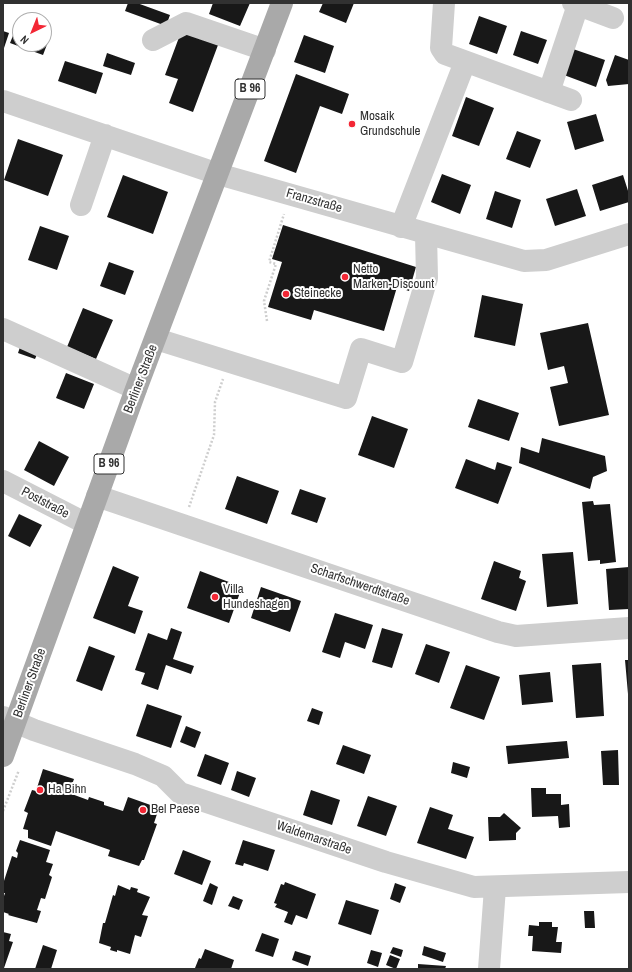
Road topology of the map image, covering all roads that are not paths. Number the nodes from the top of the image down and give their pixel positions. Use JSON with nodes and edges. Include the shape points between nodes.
{"nodes":[{"id":1,"x":282,"y":3,"type":"edge"},
{"id":2,"x":444,"y":3,"type":"edge"},
{"id":3,"x":575,"y":4,"type":"edge"},
{"id":4,"x":612,"y":18,"type":"dead end"},
{"id":5,"x":153,"y":40,"type":"dead end"},
{"id":6,"x":265,"y":50,"type":"junction"},
{"id":7,"x":465,"y":62,"type":"junction"},
{"id":8,"x":549,"y":92,"type":"junction"},
{"id":9,"x":571,"y":100,"type":"dead end"},
{"id":10,"x":3,"y":101,"type":"edge"},
{"id":11,"x":104,"y":135,"type":"junction"},
{"id":12,"x":218,"y":174,"type":"junction"},
{"id":13,"x":81,"y":205,"type":"dead end"},
{"id":14,"x":401,"y":227,"type":"junction"},
{"id":15,"x":426,"y":234,"type":"junction"},
{"id":16,"x":629,"y":234,"type":"edge"},
{"id":17,"x":3,"y":329,"type":"edge"},
{"id":18,"x":156,"y":339,"type":"junction"},
{"id":19,"x":136,"y":389,"type":"junction"},
{"id":20,"x":3,"y":481,"type":"edge"},
{"id":21,"x":97,"y":496,"type":"junction"},
{"id":22,"x":87,"y":524,"type":"junction"},
{"id":23,"x":629,"y":628,"type":"edge"},
{"id":24,"x":9,"y":720,"type":"edge"},
{"id":25,"x":3,"y":756,"type":"edge"},
{"id":26,"x":629,"y":882,"type":"edge"},
{"id":27,"x":495,"y":888,"type":"junction"},
{"id":28,"x":489,"y":969,"type":"edge"}],
"edges":[{"from":1,"to":6,"type":"main road","name":"Berliner Straße","number":"B 96"},
{"from":2,"to":7,"type":"street","via":[[441,48],[445,54]]},
{"from":3,"to":4,"type":"street"},
{"from":3,"to":8,"type":"street"},
{"from":5,"to":6,"type":"street","via":[[186,23]]},
{"from":6,"to":12,"type":"main road","name":"Berliner Straße","number":"B 96"},
{"from":7,"to":8,"type":"street"},
{"from":7,"to":14,"type":"street"},
{"from":8,"to":9,"type":"street"},
{"from":10,"to":11,"type":"street","name":"Franzstraße"},
{"from":11,"to":12,"type":"street","name":"Franzstraße"},
{"from":11,"to":13,"type":"street"},
{"from":12,"to":14,"type":"street","name":"Franzstraße"},
{"from":12,"to":18,"type":"main road","name":"Berliner Straße","number":"B 96"},
{"from":14,"to":15,"type":"street","name":"Franzstraße"},
{"from":15,"to":16,"type":"street","name":"Franzstraße","via":[[524,261],[546,260]]},
{"from":15,"to":18,"type":"street","via":[[427,278],[402,362],[361,349],[346,398]]},
{"from":17,"to":19,"type":"street"},
{"from":18,"to":19,"type":"main road","name":"Berliner Straße","number":"B 96"},
{"from":19,"to":21,"type":"main road","name":"Berliner Straße","number":"B 96"},
{"from":20,"to":22,"type":"street","name":"Poststraße"},
{"from":21,"to":22,"type":"main road","name":"Berliner Straße","number":"B 96"},
{"from":21,"to":23,"type":"street","name":"Scharfschwerdtstraße","via":[[498,632],[516,636]]},
{"from":22,"to":24,"type":"main road","name":"Berliner Straße","number":"B 96"},
{"from":24,"to":25,"type":"main road","name":"Berliner Straße","number":"B 96"},
{"from":24,"to":27,"type":"street","name":"Waldemarstraße","via":[[135,764],[162,776],[180,793],[191,797],[386,862],[474,887]]},
{"from":26,"to":27,"type":"street","name":"Waldemarstraße"},
{"from":27,"to":28,"type":"street"}]}
